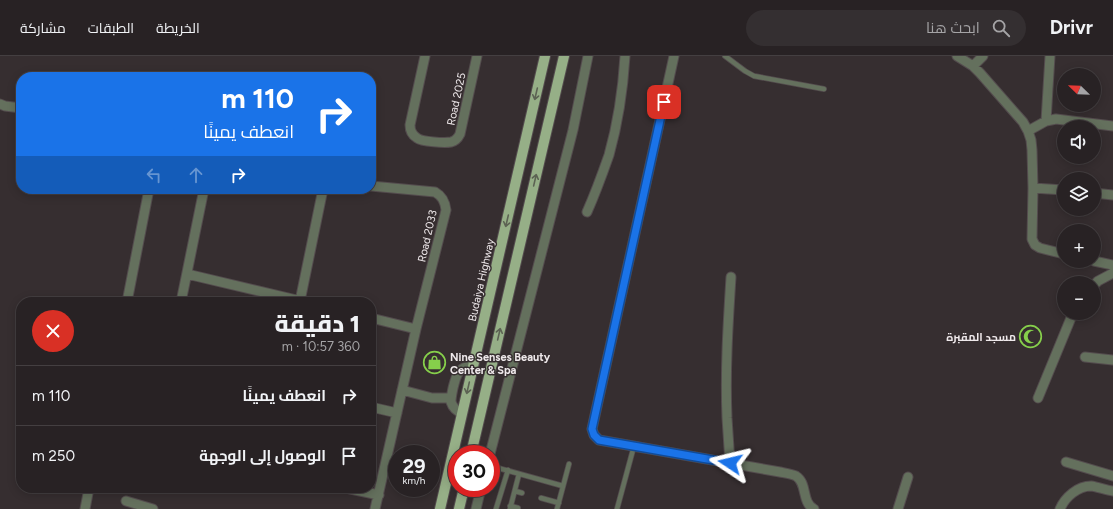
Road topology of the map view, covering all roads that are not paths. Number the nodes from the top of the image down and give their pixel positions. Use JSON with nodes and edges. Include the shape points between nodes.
{"nodes":[{"id":1,"x":425,"y":56,"type":"edge"},
{"id":2,"x":477,"y":56,"type":"edge"},
{"id":3,"x":545,"y":56,"type":"edge"},
{"id":4,"x":564,"y":56,"type":"edge"},
{"id":5,"x":588,"y":56,"type":"edge"},
{"id":6,"x":625,"y":56,"type":"edge"},
{"id":7,"x":674,"y":56,"type":"edge"},
{"id":8,"x":725,"y":56,"type":"edge"},
{"id":9,"x":957,"y":56,"type":"edge"},
{"id":10,"x":983,"y":56,"type":"edge"},
{"id":11,"x":1050,"y":56,"type":"edge"},
{"id":12,"x":973,"y":66,"type":"junction"},
{"id":13,"x":824,"y":90,"type":"dead end"},
{"id":14,"x":0,"y":104,"type":"edge"},
{"id":15,"x":16,"y":107,"type":"edge"},
{"id":16,"x":1046,"y":120,"type":"junction"},
{"id":17,"x":1113,"y":126,"type":"edge"},
{"id":18,"x":1028,"y":131,"type":"junction"},
{"id":19,"x":376,"y":186,"type":"edge"},
{"id":20,"x":1033,"y":188,"type":"junction"},
{"id":21,"x":1057,"y":190,"type":"edge"},
{"id":22,"x":148,"y":194,"type":"edge"},
{"id":23,"x":203,"y":194,"type":"edge"},
{"id":24,"x":322,"y":194,"type":"edge"},
{"id":25,"x":1101,"y":194,"type":"edge"},
{"id":26,"x":1113,"y":195,"type":"edge"},
{"id":27,"x":587,"y":212,"type":"dead end"},
{"id":28,"x":1057,"y":252,"type":"edge"},
{"id":29,"x":1101,"y":262,"type":"edge"},
{"id":30,"x":1113,"y":265,"type":"edge"},
{"id":31,"x":1113,"y":273,"type":"edge"},
{"id":32,"x":187,"y":274,"type":"junction"},
{"id":33,"x":731,"y":277,"type":"dead end"},
{"id":34,"x":1101,"y":279,"type":"edge"},
{"id":35,"x":128,"y":297,"type":"edge"},
{"id":36,"x":182,"y":297,"type":"edge"},
{"id":37,"x":285,"y":297,"type":"edge"},
{"id":38,"x":303,"y":297,"type":"edge"},
{"id":39,"x":376,"y":319,"type":"edge"},
{"id":40,"x":1070,"y":320,"type":"edge"},
{"id":41,"x":416,"y":329,"type":"junction"},
{"id":42,"x":1085,"y":357,"type":"dead end"},
{"id":43,"x":1113,"y":360,"type":"edge"},
{"id":44,"x":473,"y":366,"type":"junction"},
{"id":45,"x":402,"y":390,"type":"junction"},
{"id":46,"x":451,"y":398,"type":"junction"},
{"id":47,"x":1038,"y":398,"type":"dead end"},
{"id":48,"x":376,"y":408,"type":"edge"},
{"id":49,"x":397,"y":413,"type":"junction"},
{"id":50,"x":462,"y":413,"type":"junction"},
{"id":51,"x":474,"y":445,"type":"edge"},
{"id":52,"x":492,"y":445,"type":"edge"},
{"id":53,"x":634,"y":446,"type":"junction"},
{"id":54,"x":1066,"y":462,"type":"dead end"},
{"id":55,"x":730,"y":463,"type":"junction"},
{"id":56,"x":569,"y":464,"type":"dead end"},
{"id":57,"x":500,"y":468,"type":"edge"},
{"id":58,"x":508,"y":470,"type":"junction"},
{"id":59,"x":519,"y":474,"type":"junction"},
{"id":60,"x":1113,"y":476,"type":"edge"},
{"id":61,"x":908,"y":477,"type":"dead end"},
{"id":62,"x":563,"y":486,"type":"junction"},
{"id":63,"x":515,"y":491,"type":"junction"},
{"id":64,"x":1113,"y":491,"type":"edge"},
{"id":65,"x":88,"y":493,"type":"edge"},
{"id":66,"x":370,"y":493,"type":"edge"},
{"id":67,"x":522,"y":493,"type":"dead end"},
{"id":68,"x":379,"y":495,"type":"junction"},
{"id":69,"x":462,"y":497,"type":"edge"},
{"id":70,"x":479,"y":497,"type":"edge"},
{"id":71,"x":541,"y":498,"type":"dead end"},
{"id":72,"x":126,"y":501,"type":"dead end"},
{"id":73,"x":559,"y":503,"type":"junction"},
{"id":74,"x":510,"y":508,"type":"edge"},
{"id":75,"x":518,"y":508,"type":"edge"},
{"id":76,"x":85,"y":509,"type":"edge"},
{"id":77,"x":153,"y":509,"type":"edge"},
{"id":78,"x":376,"y":509,"type":"edge"},
{"id":79,"x":440,"y":509,"type":"edge"},
{"id":80,"x":459,"y":509,"type":"edge"},
{"id":81,"x":476,"y":509,"type":"edge"},
{"id":82,"x":496,"y":509,"type":"edge"},
{"id":83,"x":557,"y":509,"type":"edge"},
{"id":84,"x":617,"y":509,"type":"edge"},
{"id":85,"x":814,"y":509,"type":"edge"},
{"id":86,"x":898,"y":509,"type":"edge"},
{"id":87,"x":1060,"y":509,"type":"edge"}],
"edges":[{"from":1,"to":2,"type":"street","name":"Road 2025","via":[[410,129],[420,140],[449,142],[456,140],[460,134]]},
{"from":3,"to":44,"type":"main road","name":"Budaiya Highway","one_way":true},
{"from":51,"to":4,"type":"main road","one_way":true},
{"from":5,"to":52,"type":"street","via":[[569,144]]},
{"from":6,"to":27,"type":"street","via":[[622,93],[609,154]]},
{"from":7,"to":53,"type":"street","via":[[592,429],[599,440]]},
{"from":8,"to":13,"type":"lane","via":[[754,76]]},
{"from":9,"to":12,"type":"street"},
{"from":10,"to":12,"type":"street"},
{"from":11,"to":16,"type":"street"},
{"from":12,"to":18,"type":"street"},
{"from":14,"to":15,"type":"street"},
{"from":16,"to":17,"type":"street"},
{"from":16,"to":18,"type":"street"},
{"from":18,"to":20,"type":"street","via":[[1032,150]]},
{"from":19,"to":41,"type":"street","name":"Road 2033","via":[[435,192],[445,204],[445,215]]},
{"from":20,"to":21,"type":"street"},
{"from":20,"to":28,"type":"street","via":[[1032,239],[1040,248]]},
{"from":22,"to":35,"type":"street"},
{"from":23,"to":32,"type":"street"},
{"from":24,"to":38,"type":"street"},
{"from":25,"to":26,"type":"street"},
{"from":29,"to":30,"type":"street"},
{"from":31,"to":34,"type":"street"},
{"from":32,"to":36,"type":"street"},
{"from":32,"to":37,"type":"street"},
{"from":33,"to":55,"type":"street","via":[[727,370]]},
{"from":39,"to":41,"type":"street"},
{"from":40,"to":47,"type":"street"},
{"from":41,"to":45,"type":"street","name":"Road 2033"},
{"from":42,"to":43,"type":"street"},
{"from":44,"to":46,"type":"street","via":[[459,371]]},
{"from":44,"to":50,"type":"main road","name":"Budaiya Highway","one_way":true},
{"from":45,"to":46,"type":"street","via":[[432,398]]},
{"from":45,"to":49,"type":"street","name":"Road 2033"},
{"from":46,"to":50,"type":"street","via":[[454,408]]},
{"from":48,"to":49,"type":"street"},
{"from":49,"to":68,"type":"street","name":"Road 2033"},
{"from":50,"to":79,"type":"main road","name":"Budaiya Highway"},
{"from":53,"to":55,"type":"street"},
{"from":53,"to":84,"type":"lane"},
{"from":54,"to":60,"type":"street"},
{"from":55,"to":85,"type":"street","via":[[795,476],[801,481],[807,502]]},
{"from":56,"to":62,"type":"lane"},
{"from":57,"to":58,"type":"lane"},
{"from":58,"to":59,"type":"lane"},
{"from":58,"to":82,"type":"lane"},
{"from":59,"to":62,"type":"lane"},
{"from":59,"to":63,"type":"lane"},
{"from":61,"to":86,"type":"street"},
{"from":62,"to":73,"type":"lane"},
{"from":63,"to":67,"type":"lane"},
{"from":63,"to":74,"type":"lane"},
{"from":64,"to":87,"type":"street","via":[[1090,486],[1075,491],[1063,501]]},
{"from":65,"to":76,"type":"street"},
{"from":66,"to":68,"type":"street"},
{"from":68,"to":78,"type":"street","name":"Road 2033"},
{"from":69,"to":80,"type":"main road"},
{"from":70,"to":81,"type":"street"},
{"from":71,"to":73,"type":"lane"},
{"from":72,"to":77,"type":"street"},
{"from":73,"to":83,"type":"lane"},
{"from":74,"to":75,"type":"lane"}]}
